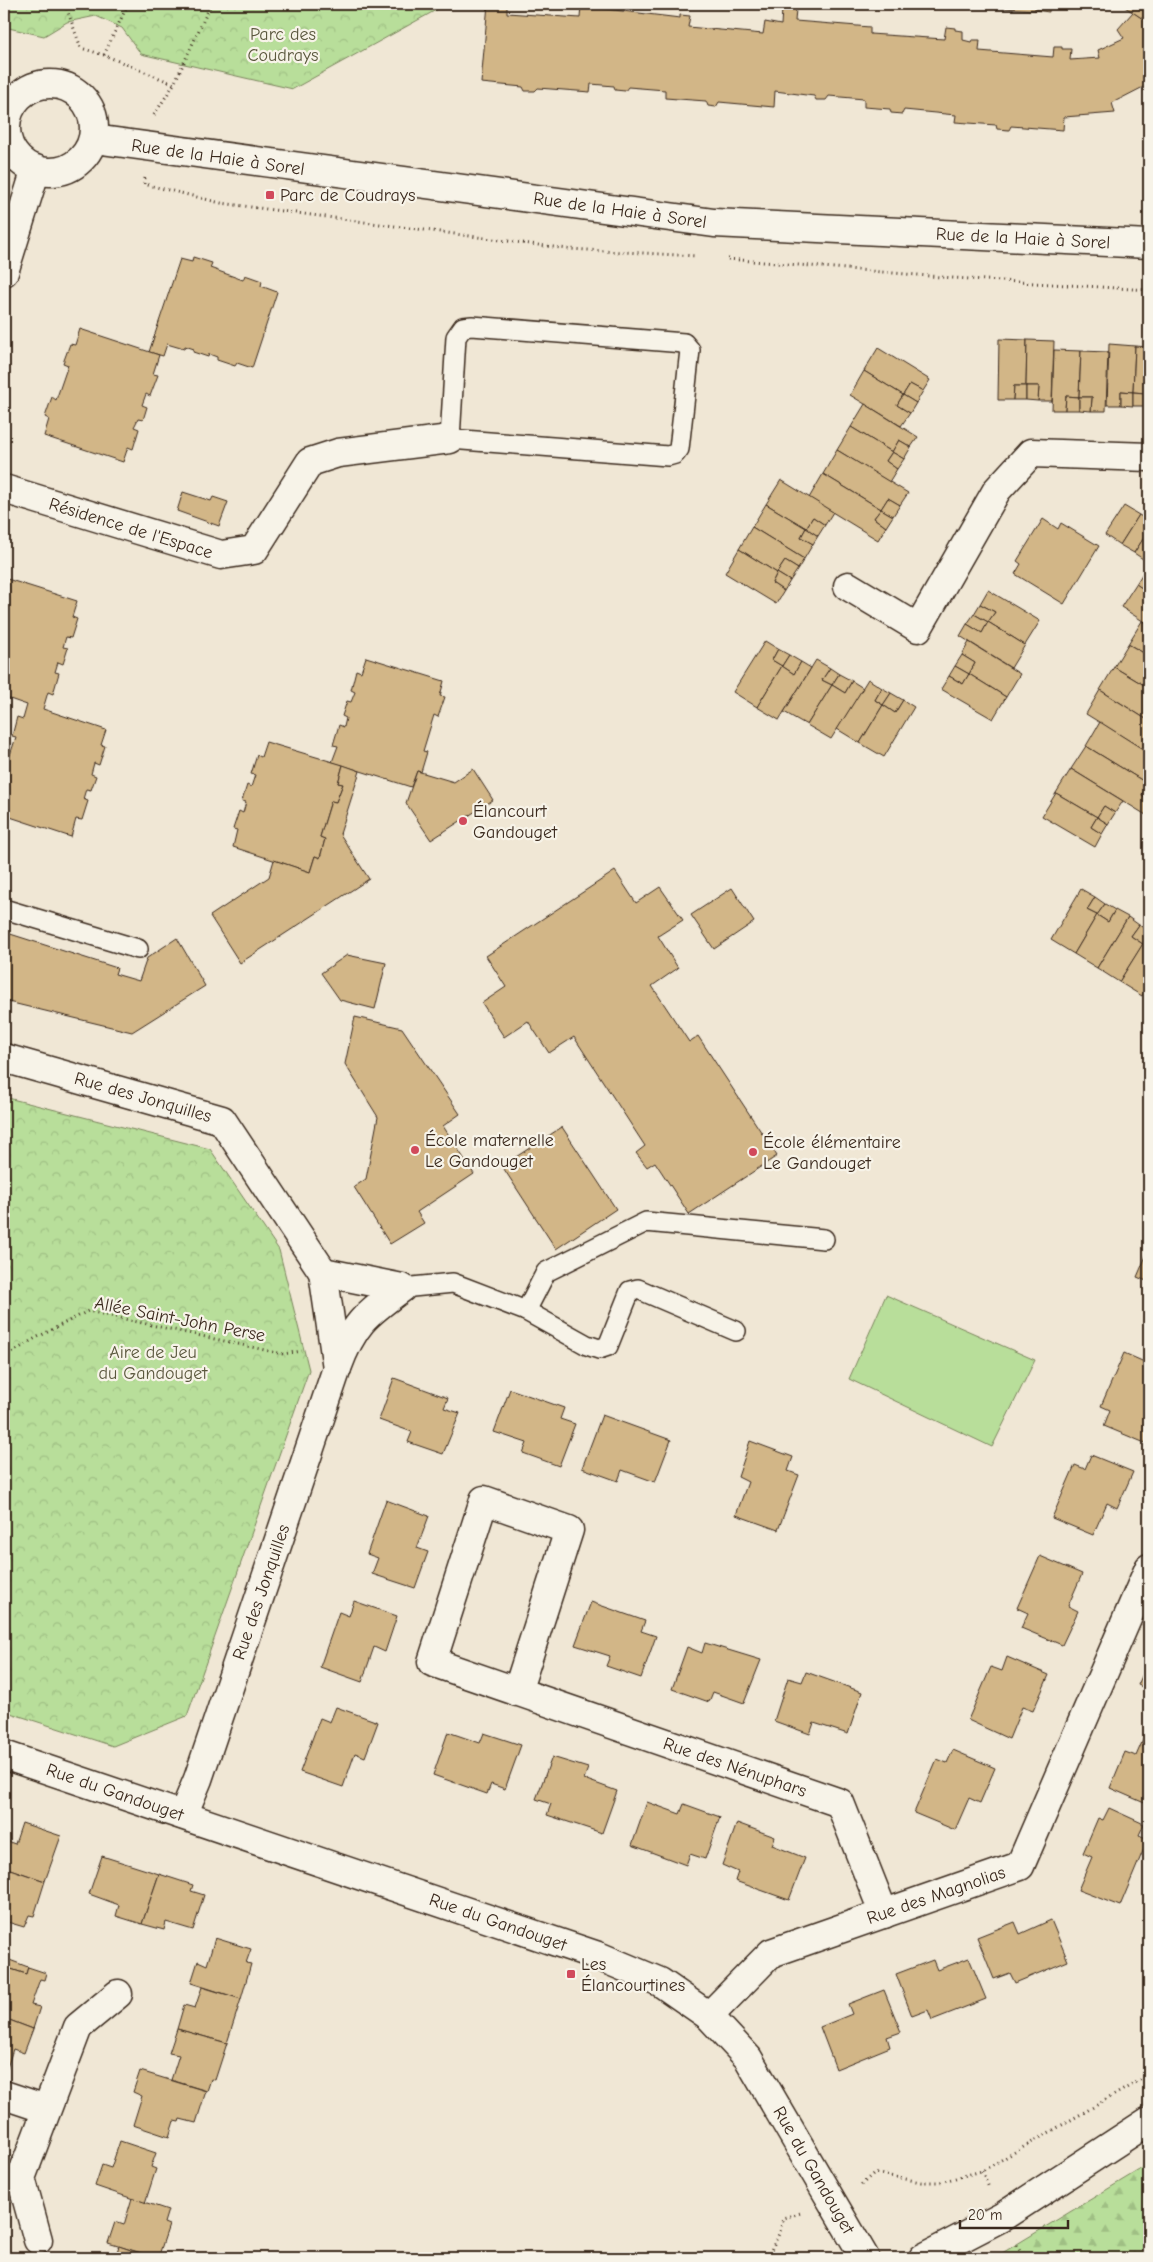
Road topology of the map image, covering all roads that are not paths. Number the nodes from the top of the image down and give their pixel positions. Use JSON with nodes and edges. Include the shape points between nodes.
{"nodes":[{"id":1,"x":11,"y":99,"type":"edge"},
{"id":2,"x":6,"y":138,"type":"edge"},
{"id":3,"x":94,"y":139,"type":"junction"},
{"id":4,"x":36,"y":169,"type":"junction"},
{"id":5,"x":1149,"y":244,"type":"edge"},
{"id":6,"x":4,"y":272,"type":"edge"},
{"id":7,"x":450,"y":439,"type":"junction"},
{"id":8,"x":1149,"y":457,"type":"edge"},
{"id":9,"x":4,"y":490,"type":"edge"},
{"id":10,"x":848,"y":586,"type":"dead end"},
{"id":11,"x":4,"y":909,"type":"edge"},
{"id":12,"x":138,"y":949,"type":"dead end"},
{"id":13,"x":4,"y":1058,"type":"edge"},
{"id":14,"x":824,"y":1238,"type":"dead end"},
{"id":15,"x":323,"y":1272,"type":"junction"},
{"id":16,"x":402,"y":1288,"type":"junction"},
{"id":17,"x":526,"y":1311,"type":"junction"},
{"id":18,"x":736,"y":1331,"type":"dead end"},
{"id":19,"x":334,"y":1357,"type":"junction"},
{"id":20,"x":1149,"y":1568,"type":"edge"},
{"id":21,"x":517,"y":1692,"type":"junction"},
{"id":22,"x":4,"y":1755,"type":"edge"},
{"id":23,"x":183,"y":1815,"type":"junction"},
{"id":24,"x":884,"y":1914,"type":"junction"},
{"id":25,"x":118,"y":1994,"type":"dead end"},
{"id":26,"x":709,"y":2016,"type":"junction"},
{"id":27,"x":4,"y":2095,"type":"edge"},
{"id":28,"x":46,"y":2109,"type":"junction"},
{"id":29,"x":1149,"y":2122,"type":"edge"},
{"id":30,"x":38,"y":2240,"type":"dead end"},
{"id":31,"x":865,"y":2258,"type":"edge"},
{"id":32,"x":923,"y":2258,"type":"edge"}],
"edges":[{"from":1,"to":2,"type":"street"},
{"from":1,"to":3,"type":"street","via":[[46,84],[67,87],[84,99],[94,118]]},
{"from":2,"to":4,"type":"street","via":[[25,164]]},
{"from":3,"to":4,"type":"street","via":[[84,158],[66,170],[45,172]]},
{"from":3,"to":5,"type":"street","name":"Rue de la Haie à Sorel","via":[[714,223]]},
{"from":4,"to":6,"type":"street"},
{"from":7,"to":7,"type":"lane","via":[[674,454],[679,449],[690,350],[684,343],[462,327],[456,338]]},
{"from":7,"to":9,"type":"street","name":"Résidence de l'Espace","via":[[338,453],[310,462],[254,550],[221,555]]},
{"from":8,"to":10,"type":"street","via":[[1031,453],[997,490],[918,628]]},
{"from":11,"to":12,"type":"lane"},
{"from":13,"to":15,"type":"street","name":"Rue des Jonquilles","via":[[222,1120]]},
{"from":14,"to":17,"type":"lane","via":[[646,1222],[546,1272]]},
{"from":15,"to":16,"type":"street"},
{"from":15,"to":19,"type":"street","name":"Rue des Jonquilles"},
{"from":16,"to":17,"type":"lane","via":[[453,1283]]},
{"from":16,"to":19,"type":"street","name":"Rue des Jonquilles","via":[[369,1312]]},
{"from":17,"to":18,"type":"lane","via":[[599,1349],[608,1346],[630,1291],[638,1289]]},
{"from":19,"to":23,"type":"street","name":"Rue des Jonquilles","via":[[198,1780]]},
{"from":20,"to":24,"type":"street","name":"Rue des Magnolias","via":[[1020,1866]]},
{"from":21,"to":21,"type":"street","name":"Rue des Nénuphars","via":[[432,1662],[484,1500],[569,1530]]},
{"from":21,"to":24,"type":"street","name":"Rue des Nénuphars","via":[[840,1803]]},
{"from":22,"to":23,"type":"street","name":"Rue du Gandouget"},
{"from":23,"to":26,"type":"street","name":"Rue du Gandouget","via":[[598,1956],[660,1982]]},
{"from":24,"to":26,"type":"street","name":"Rue des Magnolias","via":[[771,1953]]},
{"from":25,"to":28,"type":"street","via":[[78,2027]]},
{"from":26,"to":31,"type":"street","name":"Rue du Gandouget","via":[[748,2058]]},
{"from":27,"to":28,"type":"street"},
{"from":28,"to":30,"type":"street","via":[[21,2178]]},
{"from":29,"to":32,"type":"street","via":[[1002,2217]]}]}
